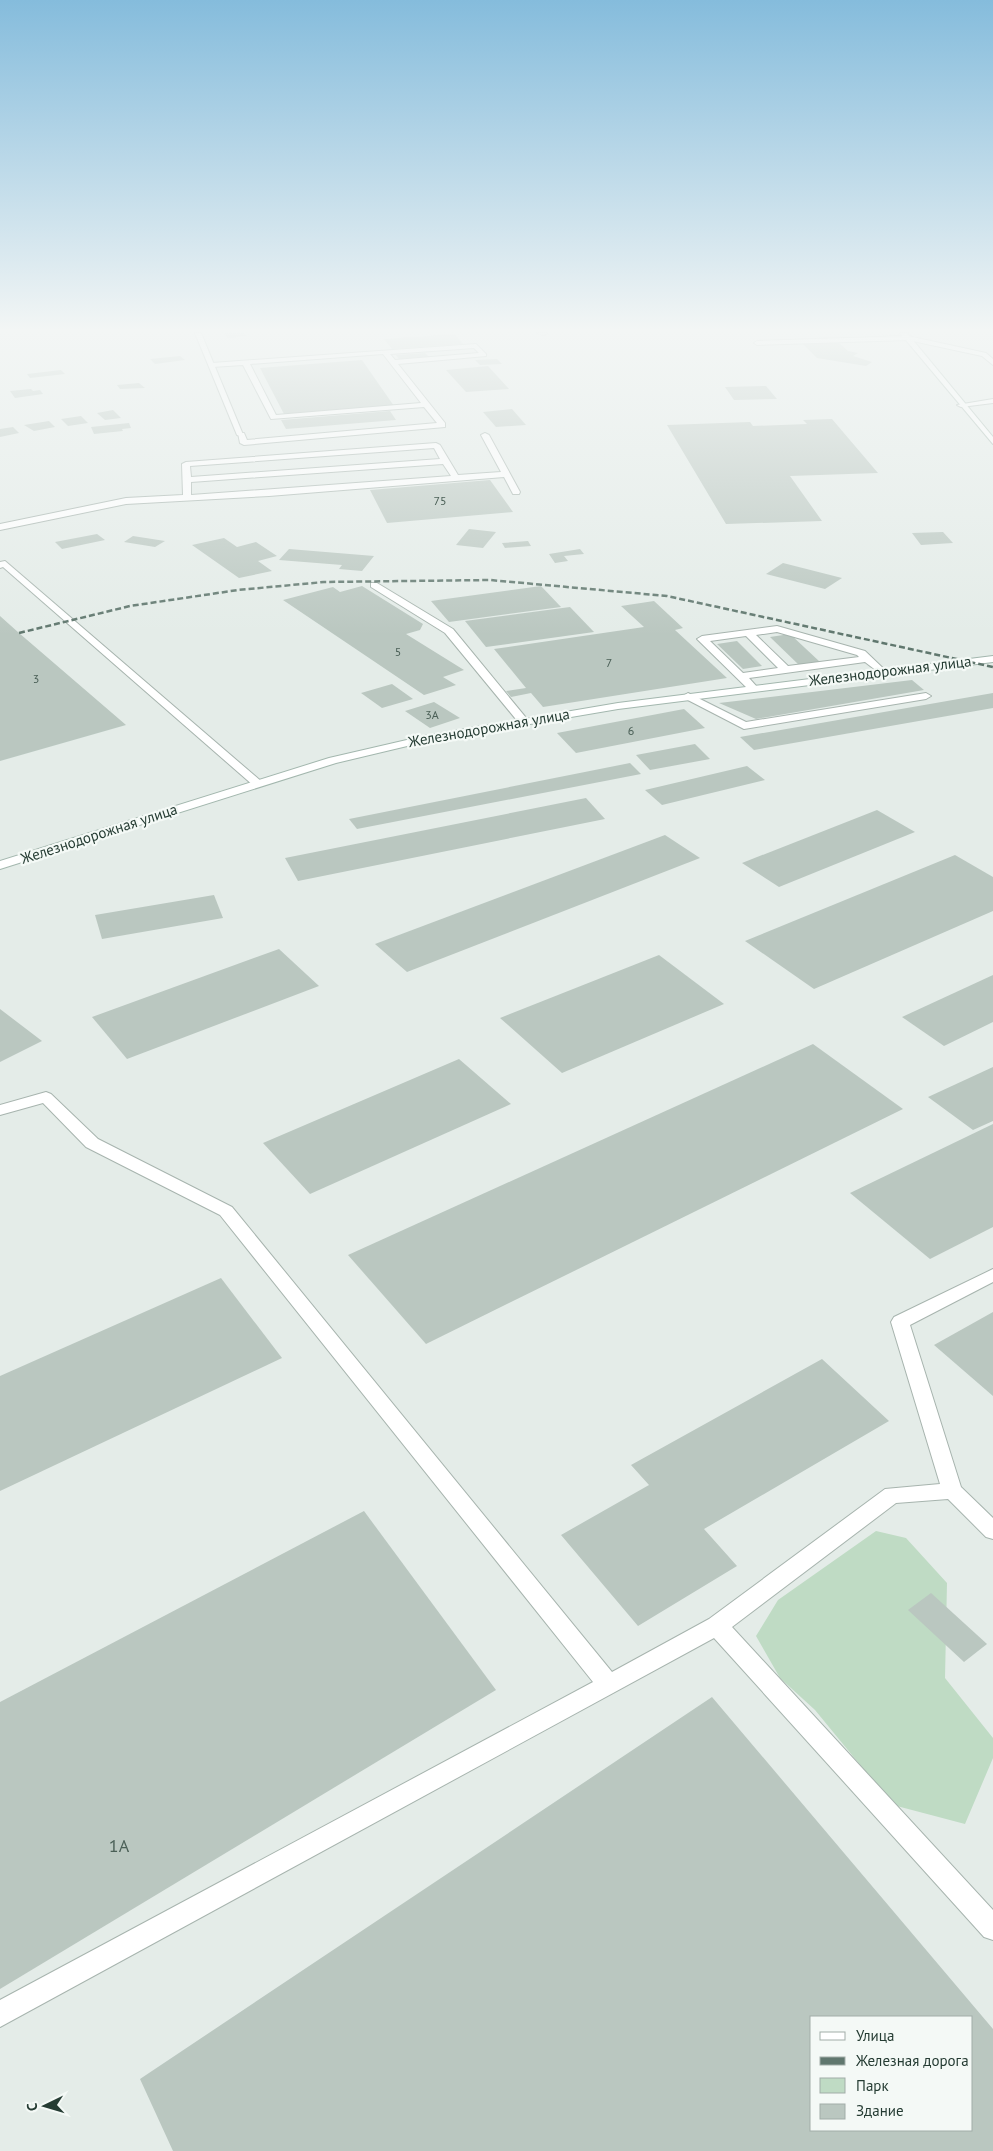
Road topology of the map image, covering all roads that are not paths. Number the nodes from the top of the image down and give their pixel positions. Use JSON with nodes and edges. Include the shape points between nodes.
{"nodes":[{"id":1,"x":240,"y":433,"type":"edge"},
{"id":2,"x":350,"y":433,"type":"edge"},
{"id":3,"x":485,"y":435,"type":"dead end"},
{"id":4,"x":446,"y":461,"type":"junction"},
{"id":5,"x":505,"y":474,"type":"junction"},
{"id":6,"x":456,"y":478,"type":"junction"},
{"id":7,"x":186,"y":480,"type":"junction"},
{"id":8,"x":516,"y":492,"type":"dead end"},
{"id":9,"x":187,"y":497,"type":"junction"},
{"id":10,"x":0,"y":527,"type":"edge"},
{"id":11,"x":0,"y":565,"type":"edge"},
{"id":12,"x":374,"y":585,"type":"dead end"},
{"id":13,"x":748,"y":633,"type":"junction"},
{"id":14,"x":866,"y":659,"type":"junction"},
{"id":15,"x":993,"y":659,"type":"edge"},
{"id":16,"x":786,"y":670,"type":"junction"},
{"id":17,"x":882,"y":672,"type":"junction"},
{"id":18,"x":740,"y":676,"type":"junction"},
{"id":19,"x":752,"y":688,"type":"junction"},
{"id":20,"x":688,"y":696,"type":"junction"},
{"id":21,"x":926,"y":696,"type":"dead end"},
{"id":22,"x":522,"y":721,"type":"junction"},
{"id":23,"x":258,"y":784,"type":"junction"},
{"id":24,"x":0,"y":865,"type":"edge"},
{"id":25,"x":0,"y":1110,"type":"edge"},
{"id":26,"x":993,"y":1275,"type":"edge"},
{"id":27,"x":952,"y":1491,"type":"junction"},
{"id":28,"x":993,"y":1531,"type":"edge"},
{"id":29,"x":717,"y":1626,"type":"junction"},
{"id":30,"x":609,"y":1685,"type":"junction"},
{"id":31,"x":993,"y":1928,"type":"edge"},
{"id":32,"x":0,"y":2014,"type":"edge"}],
"edges":[{"from":1,"to":2,"type":"street","via":[[244,443]]},
{"from":3,"to":5,"type":"street"},
{"from":4,"to":6,"type":"street"},
{"from":4,"to":7,"type":"street"},
{"from":4,"to":7,"type":"street","via":[[436,444],[186,464]]},
{"from":5,"to":6,"type":"street"},
{"from":5,"to":8,"type":"street"},
{"from":6,"to":9,"type":"street"},
{"from":7,"to":9,"type":"street"},
{"from":9,"to":10,"type":"street","via":[[126,501]]},
{"from":11,"to":23,"type":"street","via":[[5,564]]},
{"from":12,"to":22,"type":"street","via":[[449,631]]},
{"from":13,"to":14,"type":"street","via":[[777,629],[861,653]]},
{"from":13,"to":16,"type":"street"},
{"from":13,"to":18,"type":"street","via":[[702,639]]},
{"from":14,"to":16,"type":"street"},
{"from":14,"to":17,"type":"street"},
{"from":15,"to":17,"type":"street","name":"Железнодорожная улица"},
{"from":16,"to":18,"type":"street"},
{"from":17,"to":19,"type":"street","name":"Железнодорожная улица"},
{"from":18,"to":19,"type":"street"},
{"from":19,"to":20,"type":"street","name":"Железнодорожная улица"},
{"from":20,"to":21,"type":"street","via":[[744,726]]},
{"from":20,"to":22,"type":"street","name":"Железнодорожная улица"},
{"from":22,"to":23,"type":"street","name":"Железнодорожная улица","via":[[380,748]]},
{"from":23,"to":24,"type":"street","name":"Железнодорожная улица"},
{"from":25,"to":30,"type":"street","via":[[46,1097],[92,1143],[226,1211]]},
{"from":26,"to":27,"type":"street","via":[[900,1322]]},
{"from":27,"to":28,"type":"street"},
{"from":27,"to":29,"type":"street","via":[[892,1495]]},
{"from":29,"to":30,"type":"street"},
{"from":29,"to":31,"type":"street"},
{"from":30,"to":32,"type":"street"}]}
